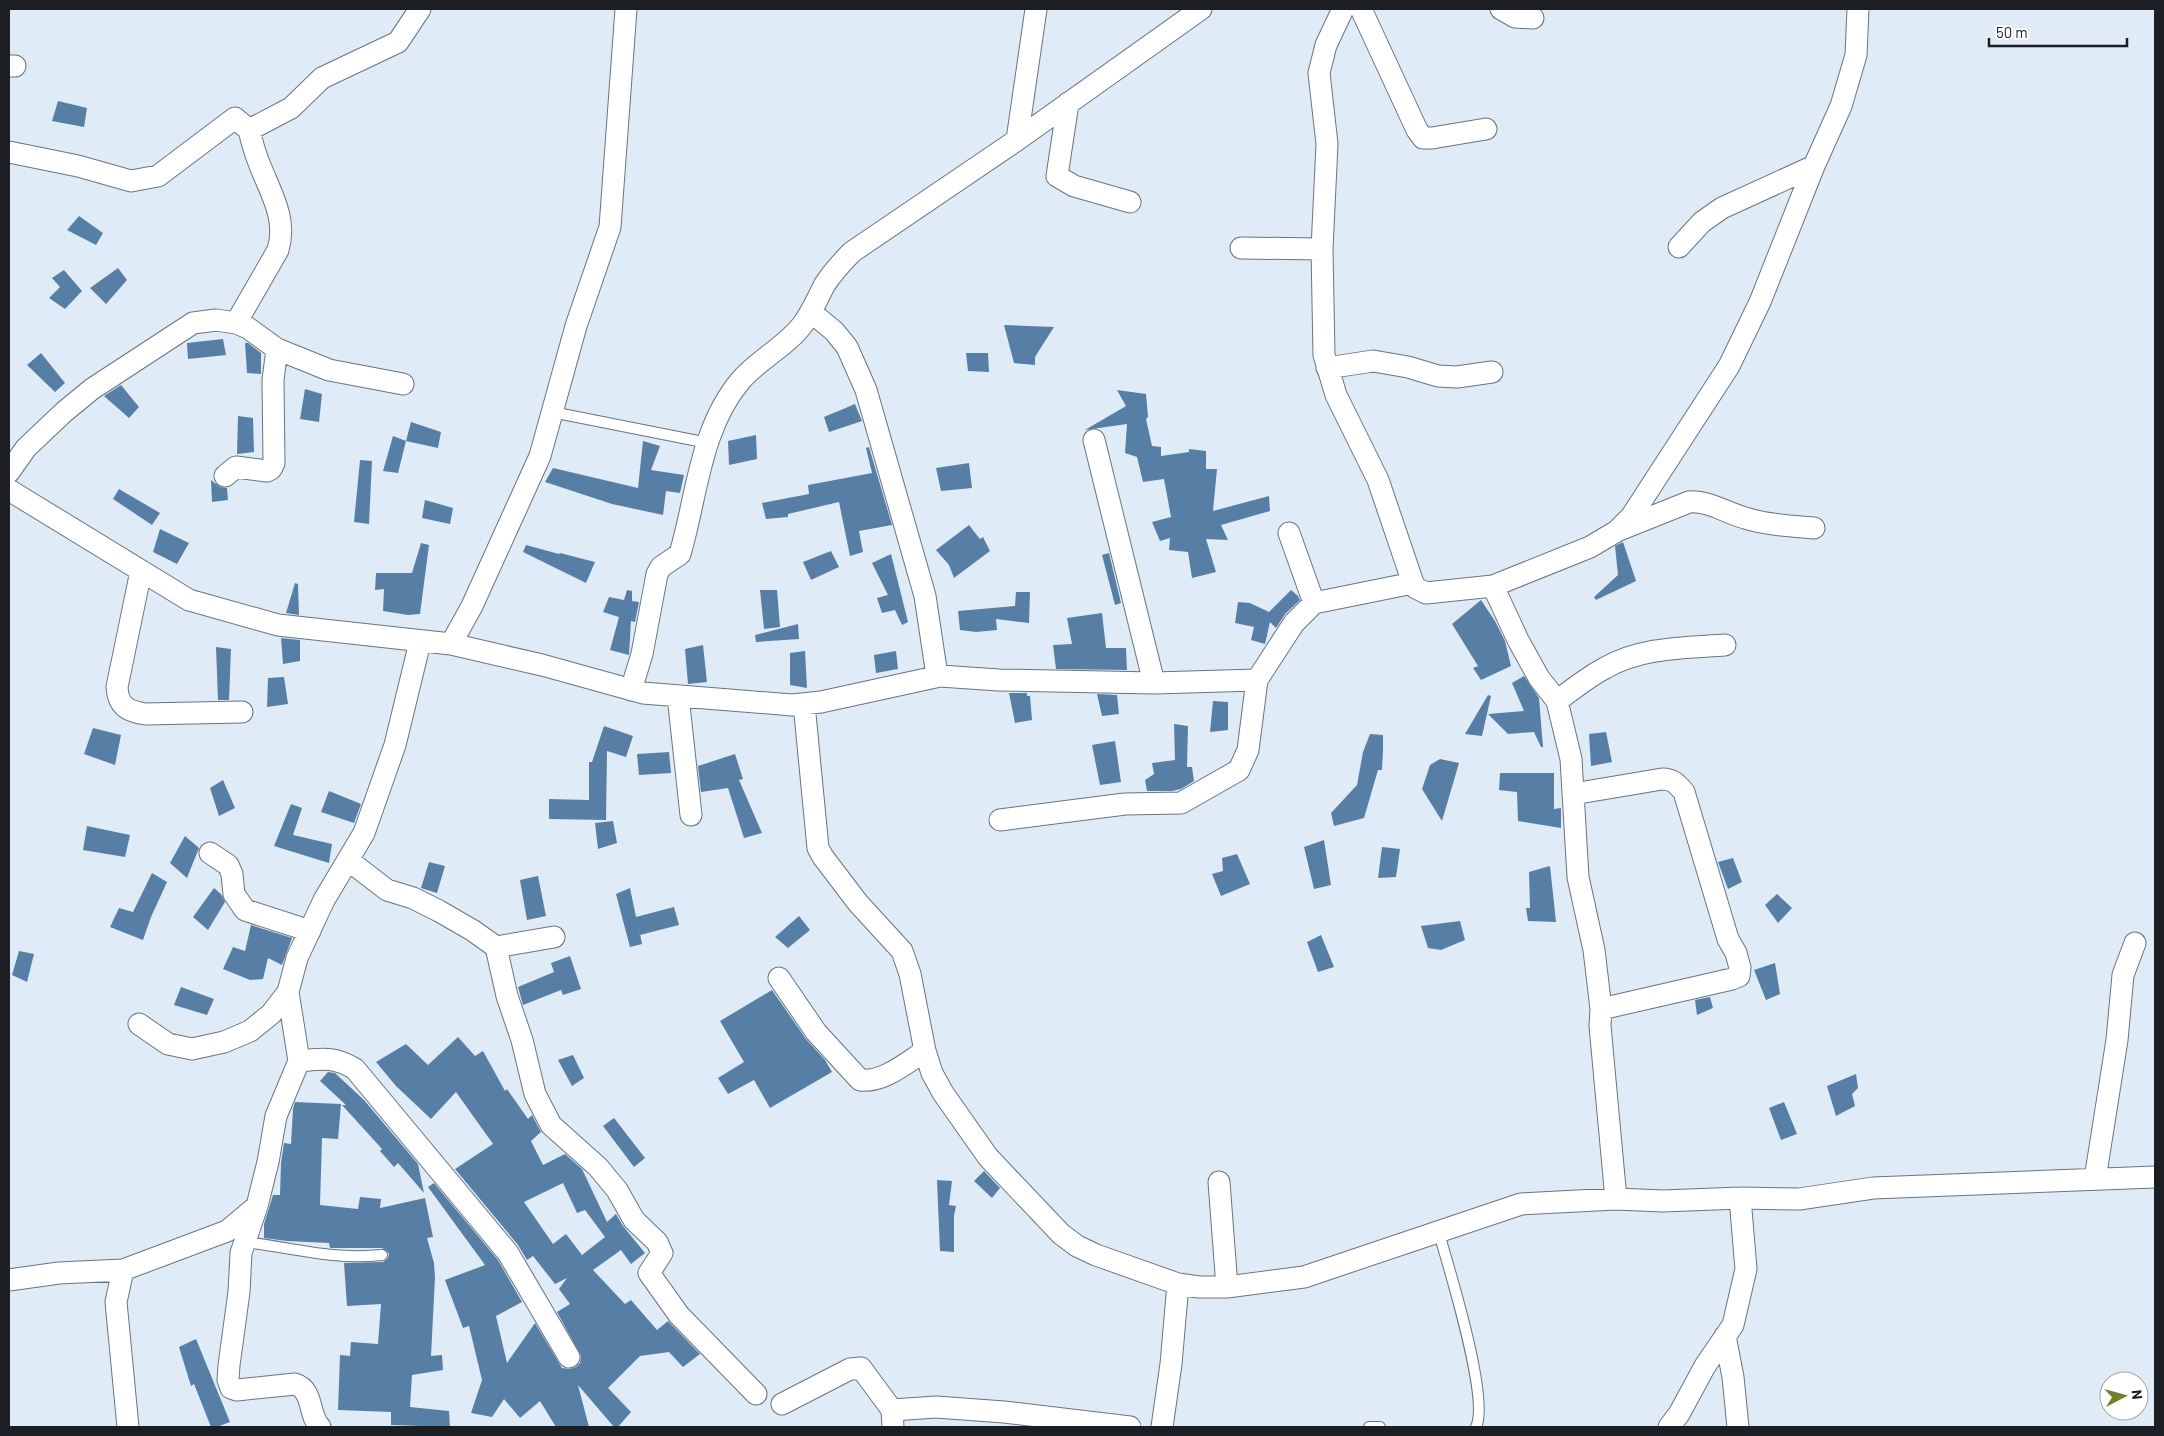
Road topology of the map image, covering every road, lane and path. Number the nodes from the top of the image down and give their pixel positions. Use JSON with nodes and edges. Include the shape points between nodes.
{"nodes":[{"id":1,"x":420,"y":9,"type":"edge"},
{"id":2,"x":626,"y":9,"type":"edge"},
{"id":3,"x":1036,"y":9,"type":"edge"},
{"id":4,"x":1201,"y":9,"type":"edge"},
{"id":5,"x":1343,"y":9,"type":"edge"},
{"id":6,"x":1362,"y":9,"type":"edge"},
{"id":7,"x":1501,"y":9,"type":"edge"},
{"id":8,"x":1858,"y":9,"type":"edge"},
{"id":9,"x":1533,"y":18,"type":"dead end"},
{"id":10,"x":1068,"y":103,"type":"junction"},
{"id":11,"x":1486,"y":129,"type":"dead end"},
{"id":12,"x":249,"y":130,"type":"junction"},
{"id":13,"x":1017,"y":140,"type":"junction"},
{"id":14,"x":9,"y":152,"type":"edge"},
{"id":15,"x":1814,"y":166,"type":"junction"},
{"id":16,"x":1130,"y":202,"type":"dead end"},
{"id":17,"x":1680,"y":247,"type":"dead end"},
{"id":18,"x":1241,"y":248,"type":"dead end"},
{"id":19,"x":1322,"y":249,"type":"junction"},
{"id":20,"x":811,"y":312,"type":"junction"},
{"id":21,"x":236,"y":323,"type":"junction"},
{"id":22,"x":277,"y":349,"type":"junction"},
{"id":23,"x":1327,"y":368,"type":"junction"},
{"id":24,"x":1492,"y":372,"type":"dead end"},
{"id":25,"x":403,"y":384,"type":"dead end"},
{"id":26,"x":552,"y":412,"type":"junction"},
{"id":27,"x":1094,"y":440,"type":"dead end"},
{"id":28,"x":708,"y":444,"type":"junction"},
{"id":29,"x":9,"y":472,"type":"edge"},
{"id":30,"x":225,"y":476,"type":"dead end"},
{"id":31,"x":11,"y":497,"type":"edge"},
{"id":32,"x":1814,"y":528,"type":"dead end"},
{"id":33,"x":1617,"y":531,"type":"junction"},
{"id":34,"x":1289,"y":533,"type":"dead end"},
{"id":35,"x":141,"y":571,"type":"junction"},
{"id":36,"x":1413,"y":583,"type":"junction"},
{"id":37,"x":1493,"y":586,"type":"junction"},
{"id":38,"x":1314,"y":603,"type":"junction"},
{"id":39,"x":420,"y":642,"type":"junction"},
{"id":40,"x":452,"y":644,"type":"junction"},
{"id":41,"x":1725,"y":646,"type":"dead end"},
{"id":42,"x":940,"y":676,"type":"junction"},
{"id":43,"x":1257,"y":680,"type":"junction"},
{"id":44,"x":1154,"y":682,"type":"junction"},
{"id":45,"x":631,"y":690,"type":"junction"},
{"id":46,"x":678,"y":696,"type":"junction"},
{"id":47,"x":1557,"y":701,"type":"junction"},
{"id":48,"x":804,"y":704,"type":"junction"},
{"id":49,"x":242,"y":712,"type":"dead end"},
{"id":50,"x":1573,"y":794,"type":"junction"},
{"id":51,"x":691,"y":815,"type":"dead end"},
{"id":52,"x":1000,"y":820,"type":"dead end"},
{"id":53,"x":210,"y":853,"type":"dead end"},
{"id":54,"x":348,"y":860,"type":"junction"},
{"id":55,"x":310,"y":931,"type":"junction"},
{"id":56,"x":554,"y":937,"type":"dead end"},
{"id":57,"x":2135,"y":943,"type":"dead end"},
{"id":58,"x":496,"y":947,"type":"junction"},
{"id":59,"x":779,"y":978,"type":"dead end"},
{"id":60,"x":288,"y":992,"type":"junction"},
{"id":61,"x":1601,"y":1009,"type":"junction"},
{"id":62,"x":139,"y":1024,"type":"dead end"},
{"id":63,"x":925,"y":1051,"type":"junction"},
{"id":64,"x":299,"y":1061,"type":"junction"},
{"id":65,"x":2155,"y":1177,"type":"edge"},
{"id":66,"x":2095,"y":1179,"type":"junction"},
{"id":67,"x":1219,"y":1182,"type":"dead end"},
{"id":68,"x":1740,"y":1198,"type":"junction"},
{"id":69,"x":1616,"y":1199,"type":"junction"},
{"id":70,"x":257,"y":1206,"type":"junction"},
{"id":71,"x":1438,"y":1230,"type":"junction"},
{"id":72,"x":245,"y":1242,"type":"junction"},
{"id":73,"x":382,"y":1255,"type":"dead end"},
{"id":74,"x":123,"y":1270,"type":"junction"},
{"id":75,"x":9,"y":1280,"type":"edge"},
{"id":76,"x":1178,"y":1284,"type":"junction"},
{"id":77,"x":1227,"y":1287,"type":"junction"},
{"id":78,"x":1725,"y":1336,"type":"junction"},
{"id":79,"x":569,"y":1357,"type":"dead end"},
{"id":80,"x":756,"y":1394,"type":"dead end"},
{"id":81,"x":782,"y":1404,"type":"dead end"},
{"id":82,"x":892,"y":1418,"type":"edge"},
{"id":83,"x":128,"y":1427,"type":"edge"},
{"id":84,"x":320,"y":1427,"type":"edge"},
{"id":85,"x":1130,"y":1427,"type":"edge"},
{"id":86,"x":1162,"y":1427,"type":"edge"},
{"id":87,"x":1370,"y":1427,"type":"edge"},
{"id":88,"x":1380,"y":1427,"type":"edge"},
{"id":89,"x":1476,"y":1427,"type":"edge"},
{"id":90,"x":1668,"y":1427,"type":"edge"},
{"id":91,"x":1738,"y":1427,"type":"edge"}],
"edges":[{"from":1,"to":12,"type":"street","via":[[398,42],[322,78],[291,108]]},
{"from":2,"to":26,"type":"street","via":[[610,227],[576,326]]},
{"from":3,"to":13,"type":"street"},
{"from":4,"to":10,"type":"street"},
{"from":5,"to":19,"type":"street","via":[[1326,44],[1320,72],[1327,144]]},
{"from":6,"to":11,"type":"street","via":[[1416,130],[1424,138]]},
{"from":7,"to":9,"type":"street","via":[[1515,17]]},
{"from":8,"to":15,"type":"street","via":[[1854,63],[1841,106]]},
{"from":10,"to":13,"type":"street"},
{"from":10,"to":16,"type":"street","via":[[1057,176],[1074,186]]},
{"from":12,"to":14,"type":"street","via":[[235,118],[158,176],[131,181]]},
{"from":12,"to":21,"type":"street","via":[[260,167],[279,211],[281,238],[278,250]]},
{"from":13,"to":20,"type":"street","via":[[852,252],[838,265]]},
{"from":15,"to":17,"type":"street","via":[[1722,208],[1702,222]]},
{"from":15,"to":33,"type":"street","via":[[1760,302],[1729,366],[1631,517]]},
{"from":18,"to":19,"type":"street"},
{"from":19,"to":23,"type":"street"},
{"from":20,"to":28,"type":"street","via":[[802,326],[742,379],[731,393]]},
{"from":20,"to":42,"type":"street","via":[[847,347],[866,390],[925,596],[936,669]]},
{"from":21,"to":22,"type":"street"},
{"from":21,"to":29,"type":"street","via":[[216,320],[193,323],[92,389],[26,448]]},
{"from":22,"to":25,"type":"street","via":[[329,370]]},
{"from":22,"to":30,"type":"street","via":[[274,463],[267,471],[236,468]]},
{"from":23,"to":24,"type":"street","via":[[1373,362],[1438,376]]},
{"from":23,"to":36,"type":"street","via":[[1336,395],[1378,480]]},
{"from":26,"to":28,"type":"lane"},
{"from":26,"to":40,"type":"street","via":[[540,456]]},
{"from":27,"to":44,"type":"street"},
{"from":28,"to":45,"type":"street","via":[[680,554],[661,567],[657,574],[642,654]]},
{"from":31,"to":35,"type":"street"},
{"from":32,"to":33,"type":"street","via":[[1746,519],[1700,501]]},
{"from":33,"to":37,"type":"street","via":[[1590,547]]},
{"from":34,"to":38,"type":"street"},
{"from":35,"to":39,"type":"street","via":[[189,600],[278,625]]},
{"from":35,"to":49,"type":"street","via":[[117,687],[122,706],[131,712],[145,714]]},
{"from":36,"to":37,"type":"street","via":[[1426,592]]},
{"from":36,"to":38,"type":"street"},
{"from":37,"to":47,"type":"street","via":[[1539,678]]},
{"from":38,"to":43,"type":"street","via":[[1294,623]]},
{"from":39,"to":40,"type":"street"},
{"from":39,"to":54,"type":"street","via":[[396,745],[364,833]]},
{"from":40,"to":45,"type":"street"},
{"from":41,"to":47,"type":"street","via":[[1659,650],[1625,659],[1587,678]]},
{"from":42,"to":44,"type":"street"},
{"from":42,"to":48,"type":"street"},
{"from":43,"to":44,"type":"street"},
{"from":43,"to":52,"type":"street","via":[[1248,750],[1239,770],[1181,803],[1126,804]]},
{"from":45,"to":46,"type":"street"},
{"from":46,"to":48,"type":"street"},
{"from":46,"to":51,"type":"street"},
{"from":47,"to":50,"type":"street","via":[[1571,759]]},
{"from":48,"to":63,"type":"street","via":[[818,848],[858,903],[902,951],[910,974]]},
{"from":50,"to":61,"type":"street","via":[[1578,877],[1594,950]]},
{"from":50,"to":61,"type":"street","via":[[1662,779],[1678,784],[1684,792],[1728,939],[1740,968],[1739,976],[1732,979]]},
{"from":53,"to":55,"type":"street","via":[[228,865],[234,894],[245,910]]},
{"from":54,"to":55,"type":"street"},
{"from":54,"to":58,"type":"street","via":[[388,890],[439,911]]},
{"from":55,"to":60,"type":"street","via":[[297,958]]},
{"from":56,"to":58,"type":"street"},
{"from":57,"to":66,"type":"street","via":[[2124,976]]},
{"from":58,"to":80,"type":"street","via":[[535,1094],[551,1125],[598,1166],[634,1220],[657,1242],[662,1253],[649,1273],[679,1315]]},
{"from":59,"to":63,"type":"street","via":[[816,1032],[860,1080],[883,1077]]},
{"from":60,"to":62,"type":"street","via":[[271,1014],[250,1031],[224,1042],[192,1049],[168,1044]]},
{"from":60,"to":64,"type":"street"},
{"from":61,"to":69,"type":"street"},
{"from":63,"to":76,"type":"street","via":[[943,1093],[988,1157],[1061,1234],[1096,1256]]},
{"from":64,"to":70,"type":"street","via":[[276,1116]]},
{"from":64,"to":79,"type":"street","via":[[341,1060],[355,1069],[508,1253]]},
{"from":65,"to":66,"type":"street"},
{"from":66,"to":68,"type":"street","via":[[1873,1188],[1798,1199]]},
{"from":67,"to":77,"type":"street"},
{"from":68,"to":69,"type":"street"},
{"from":68,"to":78,"type":"street","via":[[1746,1269],[1733,1325]]},
{"from":69,"to":71,"type":"street","via":[[1521,1204]]},
{"from":70,"to":72,"type":"street"},
{"from":70,"to":74,"type":"street","via":[[227,1231]]},
{"from":71,"to":77,"type":"street","via":[[1304,1277]]},
{"from":71,"to":89,"type":"lane","via":[[1463,1317],[1474,1371],[1479,1418]]},
{"from":72,"to":73,"type":"lane","via":[[316,1255]]},
{"from":72,"to":84,"type":"street","via":[[230,1344],[228,1380],[231,1388],[302,1386]]},
{"from":74,"to":75,"type":"street","via":[[59,1273]]},
{"from":74,"to":83,"type":"street","via":[[116,1302]]},
{"from":76,"to":77,"type":"street"},
{"from":76,"to":86,"type":"street"},
{"from":78,"to":90,"type":"street"},
{"from":78,"to":91,"type":"street"},
{"from":81,"to":82,"type":"street","via":[[850,1369],[862,1368]]},
{"from":82,"to":85,"type":"street","via":[[936,1408],[1004,1412]]},
{"from":87,"to":88,"type":"lane"}]}
